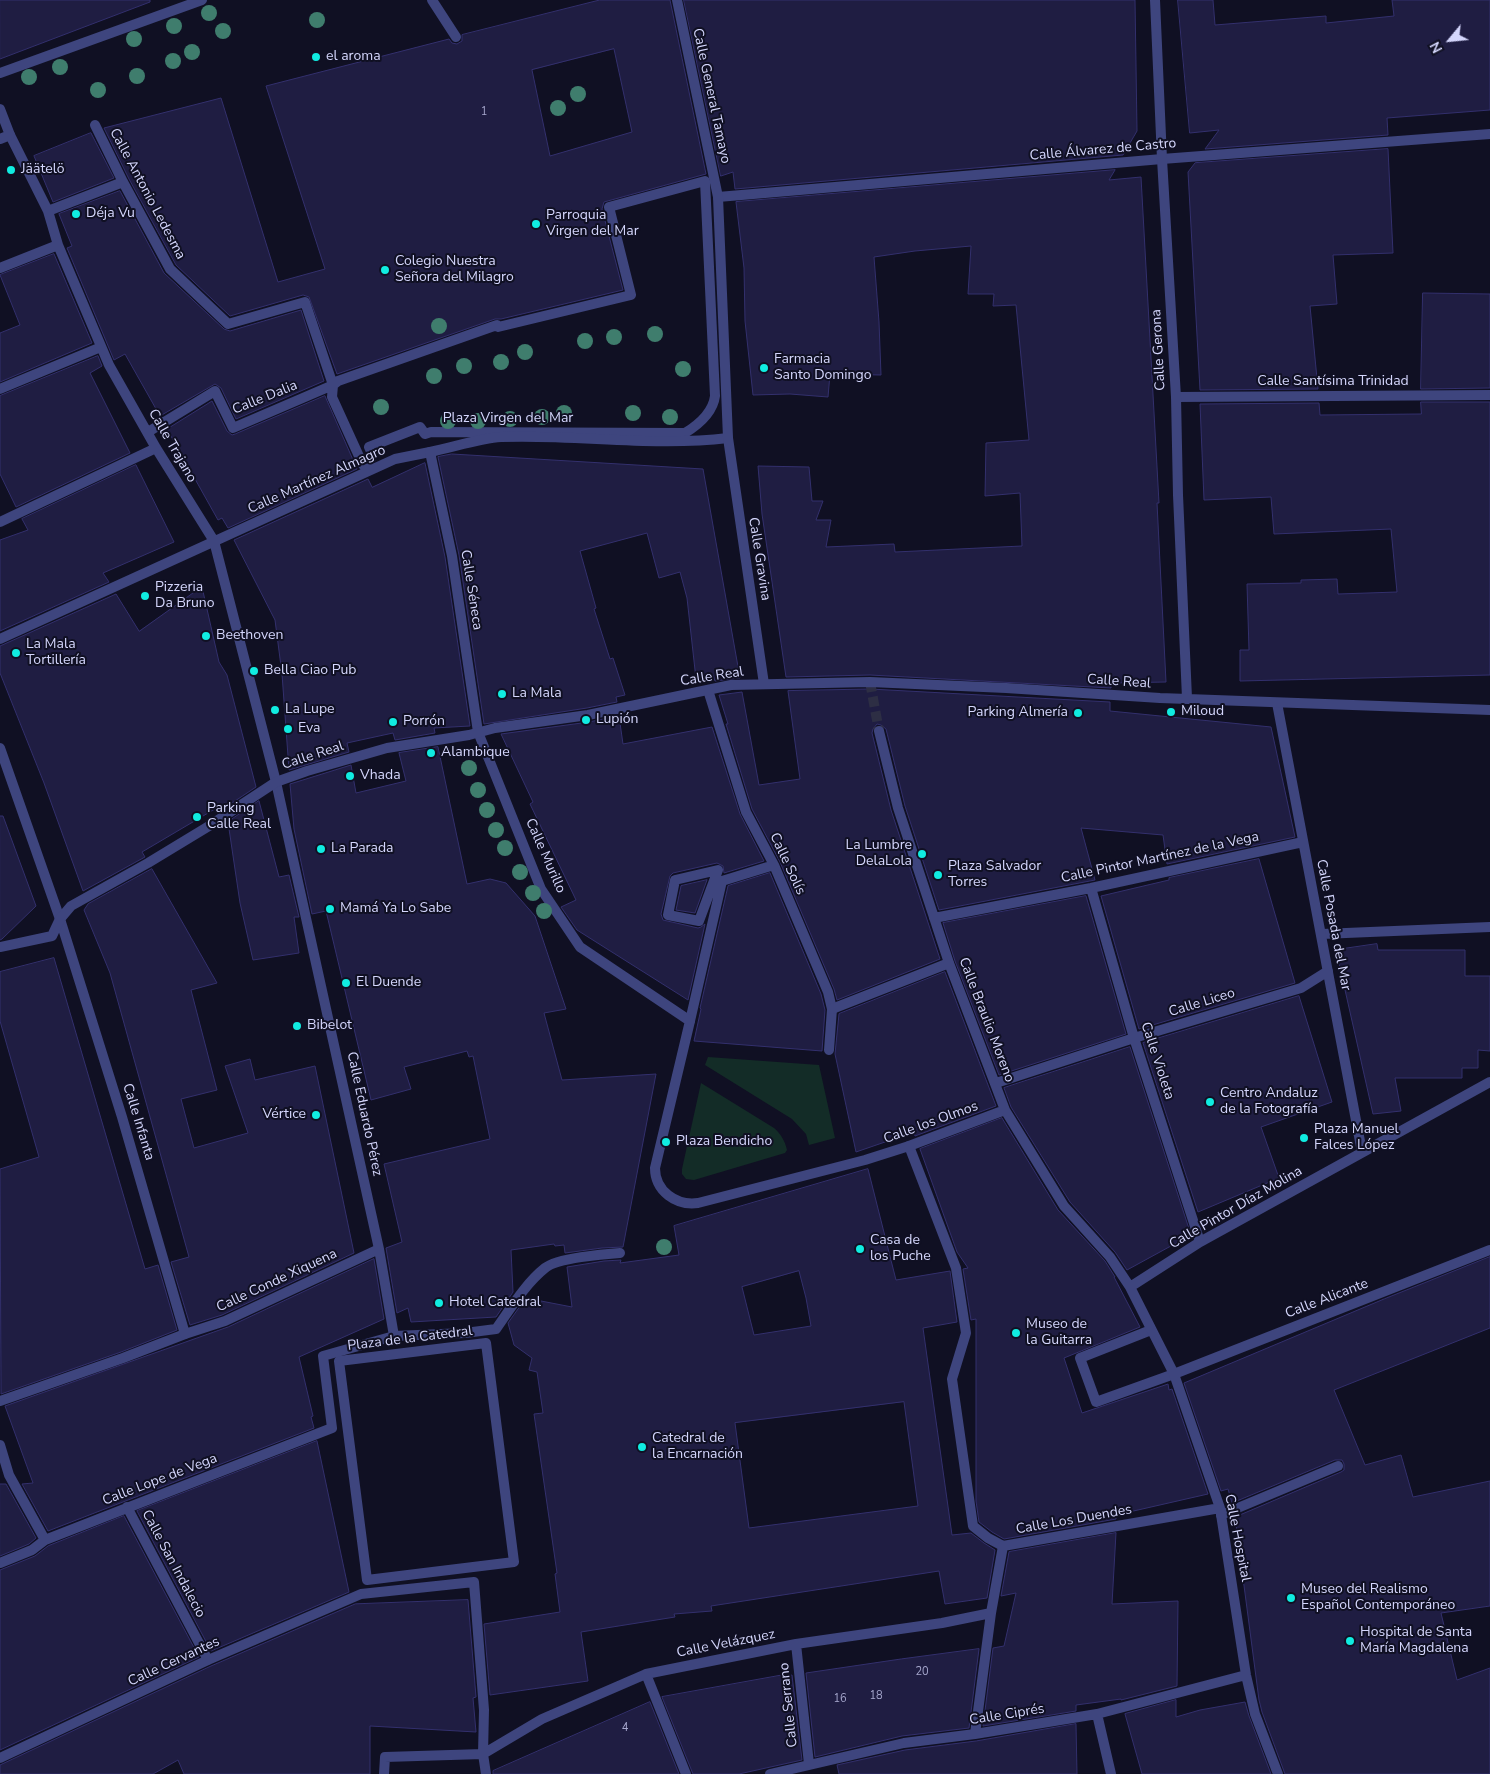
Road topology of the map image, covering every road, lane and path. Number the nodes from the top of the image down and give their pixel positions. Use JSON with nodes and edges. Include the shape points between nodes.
{"nodes":[{"id":1,"x":202,"y":0,"type":"edge"},
{"id":2,"x":432,"y":0,"type":"edge"},
{"id":3,"x":677,"y":0,"type":"edge"},
{"id":4,"x":1155,"y":0,"type":"edge"},
{"id":5,"x":456,"y":37,"type":"dead end"},
{"id":6,"x":0,"y":73,"type":"edge"},
{"id":7,"x":0,"y":109,"type":"edge"},
{"id":8,"x":95,"y":125,"type":"dead end"},
{"id":9,"x":1490,"y":134,"type":"edge"},
{"id":10,"x":5,"y":137,"type":"edge"},
{"id":11,"x":1162,"y":159,"type":"junction"},
{"id":12,"x":123,"y":182,"type":"junction"},
{"id":13,"x":718,"y":197,"type":"junction"},
{"id":14,"x":48,"y":211,"type":"junction"},
{"id":15,"x":58,"y":245,"type":"junction"},
{"id":16,"x":0,"y":268,"type":"edge"},
{"id":17,"x":101,"y":348,"type":"junction"},
{"id":18,"x":333,"y":385,"type":"junction"},
{"id":19,"x":0,"y":389,"type":"edge"},
{"id":20,"x":1490,"y":395,"type":"edge"},
{"id":21,"x":1176,"y":396,"type":"junction"},
{"id":22,"x":148,"y":432,"type":"junction"},
{"id":23,"x":728,"y":438,"type":"junction"},
{"id":24,"x":156,"y":448,"type":"junction"},
{"id":25,"x":430,"y":452,"type":"junction"},
{"id":26,"x":0,"y":522,"type":"edge"},
{"id":27,"x":214,"y":542,"type":"junction"},
{"id":28,"x":0,"y":639,"type":"edge"},
{"id":29,"x":764,"y":684,"type":"junction"},
{"id":30,"x":708,"y":690,"type":"junction"},
{"id":31,"x":1187,"y":698,"type":"junction"},
{"id":32,"x":1277,"y":703,"type":"junction"},
{"id":33,"x":1490,"y":710,"type":"edge"},
{"id":34,"x":879,"y":731,"type":"tunnel mouth"},
{"id":35,"x":478,"y":732,"type":"junction"},
{"id":36,"x":0,"y":748,"type":"edge"},
{"id":37,"x":276,"y":782,"type":"junction"},
{"id":38,"x":1303,"y":842,"type":"junction"},
{"id":39,"x":774,"y":865,"type":"junction"},
{"id":40,"x":1091,"y":888,"type":"junction"},
{"id":41,"x":668,"y":915,"type":"joint"},
{"id":42,"x":934,"y":918,"type":"junction"},
{"id":43,"x":60,"y":920,"type":"junction"},
{"id":44,"x":1490,"y":927,"type":"edge"},
{"id":45,"x":1322,"y":934,"type":"junction"},
{"id":46,"x":0,"y":947,"type":"edge"},
{"id":47,"x":949,"y":963,"type":"junction"},
{"id":48,"x":1328,"y":971,"type":"junction"},
{"id":49,"x":832,"y":1009,"type":"junction"},
{"id":50,"x":690,"y":1021,"type":"junction"},
{"id":51,"x":1134,"y":1038,"type":"junction"},
{"id":52,"x":829,"y":1050,"type":"dead end"},
{"id":53,"x":1490,"y":1082,"type":"edge"},
{"id":54,"x":996,"y":1083,"type":"junction"},
{"id":55,"x":1005,"y":1110,"type":"junction"},
{"id":56,"x":909,"y":1146,"type":"junction"},
{"id":57,"x":1362,"y":1152,"type":"junction"},
{"id":58,"x":1200,"y":1242,"type":"junction"},
{"id":59,"x":380,"y":1249,"type":"junction"},
{"id":60,"x":1490,"y":1250,"type":"edge"},
{"id":61,"x":620,"y":1253,"type":"dead end"},
{"id":62,"x":1130,"y":1287,"type":"junction"},
{"id":63,"x":1151,"y":1330,"type":"junction"},
{"id":64,"x":185,"y":1334,"type":"junction"},
{"id":65,"x":394,"y":1336,"type":"junction"},
{"id":66,"x":1174,"y":1374,"type":"junction"},
{"id":67,"x":0,"y":1401,"type":"edge"},
{"id":68,"x":332,"y":1428,"type":"joint"},
{"id":69,"x":0,"y":1445,"type":"edge"},
{"id":70,"x":1338,"y":1466,"type":"dead end"},
{"id":71,"x":5,"y":1475,"type":"edge"},
{"id":72,"x":127,"y":1507,"type":"junction"},
{"id":73,"x":1220,"y":1512,"type":"junction"},
{"id":74,"x":45,"y":1540,"type":"junction"},
{"id":75,"x":1003,"y":1546,"type":"junction"},
{"id":76,"x":0,"y":1563,"type":"edge"},
{"id":77,"x":367,"y":1580,"type":"joint"},
{"id":78,"x":991,"y":1612,"type":"junction"},
{"id":79,"x":796,"y":1644,"type":"junction"},
{"id":80,"x":208,"y":1660,"type":"junction"},
{"id":81,"x":646,"y":1674,"type":"junction"},
{"id":82,"x":1246,"y":1676,"type":"junction"},
{"id":83,"x":1097,"y":1714,"type":"junction"},
{"id":84,"x":976,"y":1734,"type":"junction"},
{"id":85,"x":483,"y":1754,"type":"junction"},
{"id":86,"x":0,"y":1758,"type":"edge"},
{"id":87,"x":809,"y":1764,"type":"junction"},
{"id":88,"x":384,"y":1774,"type":"edge"},
{"id":89,"x":486,"y":1774,"type":"edge"},
{"id":90,"x":686,"y":1774,"type":"edge"},
{"id":91,"x":770,"y":1774,"type":"edge"},
{"id":92,"x":1111,"y":1774,"type":"edge"},
{"id":93,"x":1278,"y":1774,"type":"edge"}],
"edges":[{"from":1,"to":6,"type":"street"},
{"from":2,"to":5,"type":"street"},
{"from":3,"to":13,"type":"street","name":"Calle General Tamayo"},
{"from":4,"to":11,"type":"street","name":"Calle Gerona"},
{"from":7,"to":10,"type":"street","name":"Calle Trajano"},
{"from":8,"to":12,"type":"street","name":"Calle Antonio Ledesma"},
{"from":9,"to":11,"type":"street","name":"Calle Álvarez de Castro"},
{"from":10,"to":14,"type":"street","name":"Calle Trajano"},
{"from":11,"to":13,"type":"street","name":"Calle Álvarez de Castro"},
{"from":11,"to":21,"type":"street","name":"Calle Gerona"},
{"from":12,"to":14,"type":"street"},
{"from":12,"to":18,"type":"street","name":"Calle Antonio Ledesma","via":[[170,268],[228,324],[305,302]]},
{"from":13,"to":23,"type":"street"},
{"from":14,"to":15,"type":"street","name":"Calle Trajano"},
{"from":15,"to":16,"type":"street"},
{"from":15,"to":17,"type":"street","name":"Calle Trajano"},
{"from":17,"to":19,"type":"street"},
{"from":17,"to":22,"type":"street","name":"Calle Trajano"},
{"from":18,"to":18,"type":"street","name":"Plaza Virgen del Mar","via":[[332,397],[363,466],[372,457],[369,447],[420,427],[425,434],[685,433],[706,415],[714,405],[715,396],[705,181],[608,207],[631,295],[491,327]]},
{"from":18,"to":22,"type":"street","name":"Calle Dalia","via":[[233,428],[215,391]]},
{"from":20,"to":21,"type":"street","name":"Calle Santísima Trinidad"},
{"from":21,"to":31,"type":"street","name":"Calle Gerona"},
{"from":22,"to":24,"type":"street","name":"Calle Trajano"},
{"from":23,"to":25,"type":"street","name":"Calle Martínez Almagro","via":[[626,441],[500,437]]},
{"from":23,"to":29,"type":"street","name":"Calle Gravina"},
{"from":24,"to":26,"type":"street"},
{"from":24,"to":27,"type":"street","name":"Calle Trajano"},
{"from":25,"to":27,"type":"street","name":"Calle Martínez Almagro","via":[[395,459]]},
{"from":25,"to":35,"type":"street","name":"Calle Séneca","via":[[452,556]]},
{"from":27,"to":28,"type":"street","name":"Calle Martínez Almagro"},
{"from":27,"to":37,"type":"street","name":"Calle Trajano"},
{"from":29,"to":30,"type":"street","name":"Calle Real","via":[[731,685]]},
{"from":29,"to":31,"type":"street","name":"Calle Real","via":[[846,681]]},
{"from":30,"to":35,"type":"street","name":"Calle Real","via":[[588,715]]},
{"from":30,"to":39,"type":"street","name":"Calle Solís","via":[[746,812]]},
{"from":31,"to":32,"type":"street","name":"Calle Real"},
{"from":32,"to":33,"type":"street","name":"Calle Real"},
{"from":32,"to":38,"type":"street","name":"Calle Posada del Mar"},
{"from":34,"to":42,"type":"street","name":"Calle Braulio Moreno","via":[[898,808]]},
{"from":35,"to":37,"type":"street","name":"Calle Real","via":[[378,750]]},
{"from":35,"to":50,"type":"street","name":"Calle Murillo","via":[[541,889],[580,947]]},
{"from":36,"to":43,"type":"street","name":"Calle Infanta"},
{"from":37,"to":43,"type":"street","name":"Calle Real","via":[[148,863],[77,902]]},
{"from":37,"to":59,"type":"street","name":"Calle Eduardo Pérez"},
{"from":38,"to":40,"type":"street","name":"Calle Pintor Martínez de la Vega"},
{"from":38,"to":45,"type":"street","name":"Calle Posada del Mar"},
{"from":39,"to":49,"type":"street","name":"Calle Solís","via":[[828,992]]},
{"from":39,"to":50,"type":"street","via":[[722,881]]},
{"from":40,"to":42,"type":"street","name":"Calle Pintor Martínez de la Vega"},
{"from":40,"to":51,"type":"street","name":"Calle Violeta"},
{"from":41,"to":41,"type":"street","via":[[674,880],[718,870],[699,921]]},
{"from":42,"to":47,"type":"street","name":"Calle Braulio Moreno"},
{"from":43,"to":46,"type":"street","name":"Calle Real","via":[[52,936]]},
{"from":43,"to":64,"type":"street","name":"Calle Infanta"},
{"from":44,"to":45,"type":"street"},
{"from":45,"to":48,"type":"street","name":"Calle Posada del Mar"},
{"from":47,"to":49,"type":"street"},
{"from":47,"to":54,"type":"street","name":"Calle Braulio Moreno"},
{"from":48,"to":51,"type":"street","name":"Calle Liceo","via":[[1301,988]]},
{"from":48,"to":57,"type":"street","name":"Calle Posada del Mar"},
{"from":49,"to":52,"type":"street","name":"Calle Solís"},
{"from":50,"to":56,"type":"street","name":"Calle los Olmos","via":[[656,1168],[657,1182],[679,1202],[698,1203]]},
{"from":51,"to":54,"type":"street","name":"Calle Liceo"},
{"from":51,"to":58,"type":"street","name":"Calle Violeta"},
{"from":53,"to":57,"type":"street","name":"Calle Pintor Díaz Molina"},
{"from":54,"to":55,"type":"street","name":"Calle Braulio Moreno"},
{"from":55,"to":56,"type":"street","name":"Calle los Olmos"},
{"from":55,"to":62,"type":"street","name":"Calle Braulio Moreno","via":[[1064,1206],[1110,1257]]},
{"from":56,"to":75,"type":"street","via":[[956,1268],[966,1333],[952,1379],[973,1526]]},
{"from":57,"to":58,"type":"street","name":"Calle Pintor Díaz Molina"},
{"from":58,"to":62,"type":"street","name":"Calle Pintor Díaz Molina"},
{"from":59,"to":64,"type":"street","name":"Calle Conde Xiquena","via":[[225,1321]]},
{"from":59,"to":65,"type":"street","name":"Calle Eduardo Pérez"},
{"from":60,"to":66,"type":"street","name":"Calle Alicante"},
{"from":61,"to":65,"type":"street","name":"Plaza de la Catedral","via":[[558,1262],[545,1267],[496,1329]]},
{"from":62,"to":63,"type":"street","name":"Calle Hospital"},
{"from":63,"to":66,"type":"street","name":"Calle Hospital"},
{"from":63,"to":66,"type":"street","name":"Calle Alicante","via":[[1080,1358],[1096,1402]]},
{"from":64,"to":67,"type":"street","name":"Calle Conde Xiquena"},
{"from":65,"to":68,"type":"street","name":"Plaza de la Catedral","via":[[323,1356]]},
{"from":66,"to":73,"type":"street","name":"Calle Hospital"},
{"from":68,"to":72,"type":"street","name":"Calle Lope de Vega"},
{"from":69,"to":71,"type":"street"},
{"from":70,"to":73,"type":"street","name":"Calle Los Duendes"},
{"from":71,"to":74,"type":"street"},
{"from":72,"to":74,"type":"street","name":"Calle Lope de Vega"},
{"from":72,"to":80,"type":"street","name":"Calle San Indalecio"},
{"from":73,"to":75,"type":"street","name":"Calle Los Duendes"},
{"from":73,"to":82,"type":"street","name":"Calle Hospital"},
{"from":74,"to":76,"type":"street","name":"Calle Lope de Vega","via":[[32,1550]]},
{"from":75,"to":78,"type":"street","name":"Calle Los Duendes"},
{"from":77,"to":77,"type":"street","name":"Plaza de la Catedral","via":[[514,1562],[486,1343],[339,1361]]},
{"from":78,"to":79,"type":"street","name":"Calle Velázquez","via":[[942,1623]]},
{"from":78,"to":84,"type":"street","name":"Calle Los Duendes"},
{"from":79,"to":81,"type":"street","name":"Calle Velázquez"},
{"from":79,"to":87,"type":"street","name":"Calle Serrano"},
{"from":80,"to":85,"type":"street","name":"Calle Cervantes","via":[[361,1594],[474,1582],[484,1710]]},
{"from":80,"to":86,"type":"street","name":"Calle Cervantes"},
{"from":81,"to":85,"type":"street","name":"Calle Velázquez","via":[[542,1718]]},
{"from":81,"to":90,"type":"street"},
{"from":82,"to":83,"type":"street","name":"Calle Ciprés"},
{"from":82,"to":93,"type":"street","name":"Calle Hospital","via":[[1255,1714]]},
{"from":83,"to":84,"type":"street","name":"Calle Ciprés"},
{"from":83,"to":92,"type":"street"},
{"from":84,"to":87,"type":"street","name":"Calle Ciprés","via":[[904,1742]]},
{"from":85,"to":88,"type":"street","via":[[385,1757]]},
{"from":85,"to":89,"type":"street"},
{"from":87,"to":91,"type":"street","name":"Calle Ciprés"}]}
